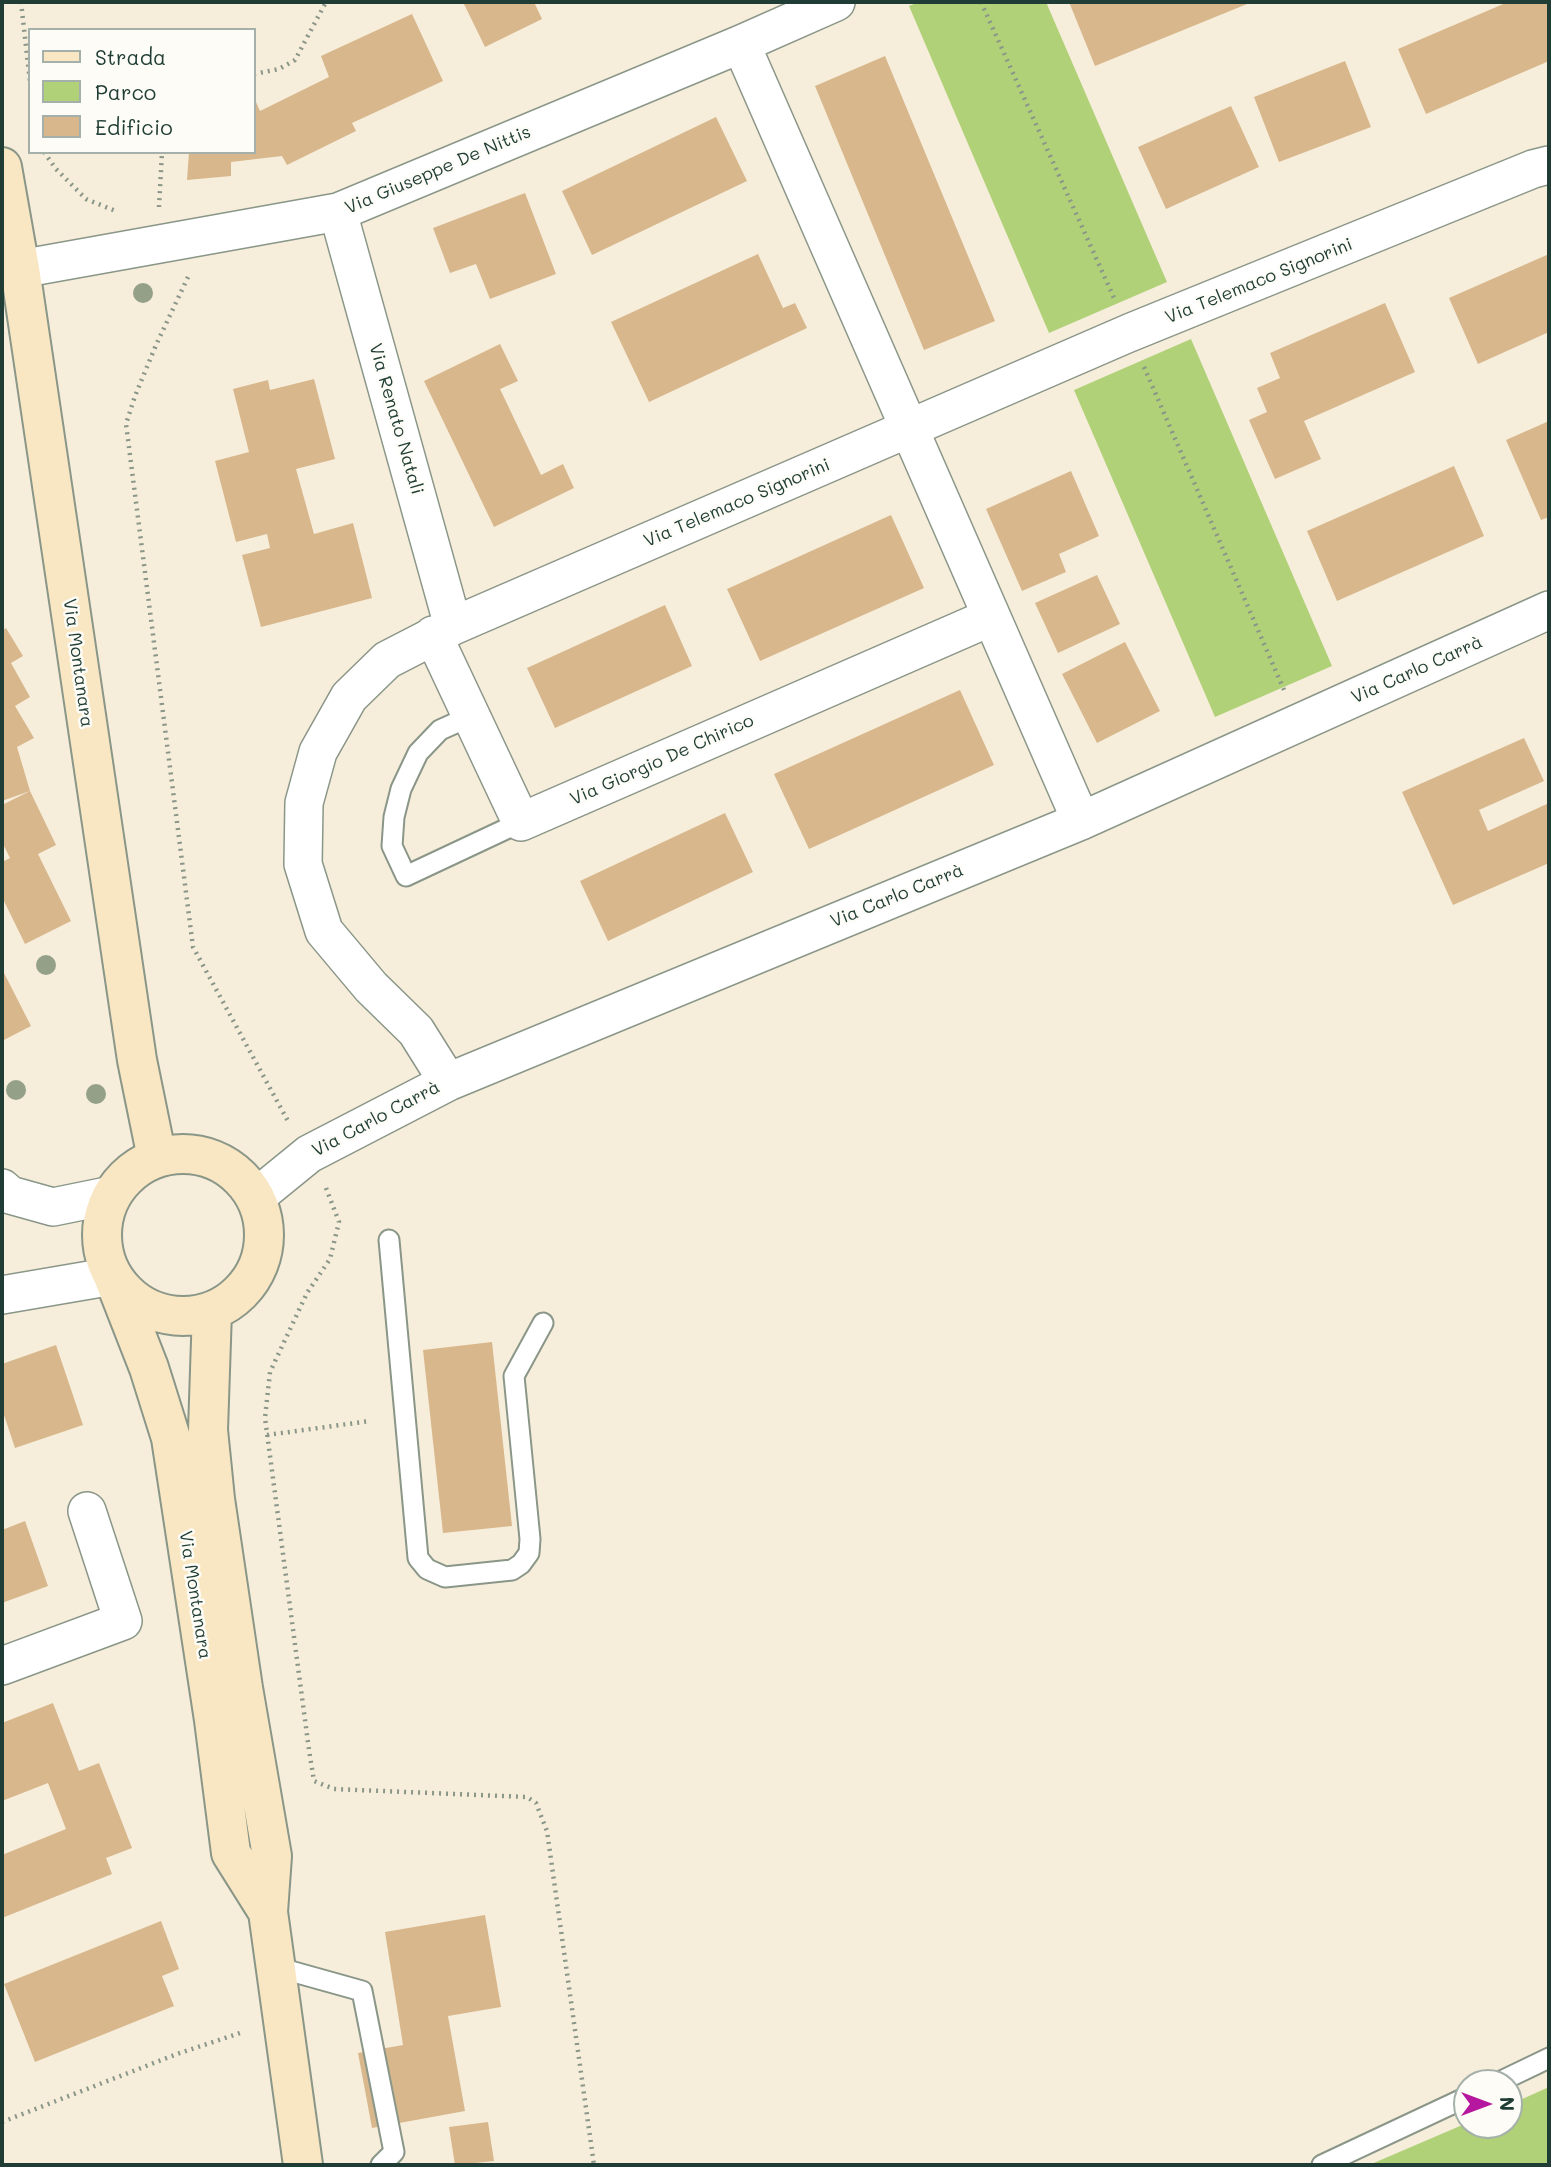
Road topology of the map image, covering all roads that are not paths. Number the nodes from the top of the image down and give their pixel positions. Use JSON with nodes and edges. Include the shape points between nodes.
{"nodes":[{"id":1,"x":836,"y":2,"type":"edge"},
{"id":2,"x":741,"y":44,"type":"junction"},
{"id":3,"x":1549,"y":165,"type":"edge"},
{"id":4,"x":2,"y":167,"type":"edge"},
{"id":5,"x":338,"y":212,"type":"junction"},
{"id":6,"x":20,"y":269,"type":"junction"},
{"id":7,"x":909,"y":429,"type":"junction"},
{"id":8,"x":1549,"y":610,"type":"edge"},
{"id":9,"x":991,"y":617,"type":"junction"},
{"id":10,"x":443,"y":630,"type":"junction"},
{"id":11,"x":471,"y":716,"type":"junction"},
{"id":12,"x":1081,"y":821,"type":"junction"},
{"id":13,"x":521,"y":822,"type":"junction"},
{"id":14,"x":448,"y":1082,"type":"junction"},
{"id":15,"x":158,"y":1158,"type":"junction"},
{"id":16,"x":2,"y":1188,"type":"edge"},
{"id":17,"x":112,"y":1195,"type":"junction"},
{"id":18,"x":255,"y":1198,"type":"junction"},
{"id":19,"x":388,"y":1240,"type":"dead end"},
{"id":20,"x":113,"y":1276,"type":"junction"},
{"id":21,"x":2,"y":1295,"type":"edge"},
{"id":22,"x":212,"y":1311,"type":"junction"},
{"id":23,"x":543,"y":1323,"type":"dead end"},
{"id":24,"x":87,"y":1511,"type":"dead end"},
{"id":25,"x":2,"y":1666,"type":"edge"},
{"id":26,"x":268,"y":1912,"type":"junction"},
{"id":27,"x":276,"y":1967,"type":"junction"},
{"id":28,"x":1549,"y":2058,"type":"edge"},
{"id":29,"x":1523,"y":2070,"type":"edge"},
{"id":30,"x":1453,"y":2104,"type":"edge"},
{"id":31,"x":303,"y":2165,"type":"edge"},
{"id":32,"x":381,"y":2165,"type":"edge"},
{"id":33,"x":1322,"y":2165,"type":"edge"}],
"edges":[{"from":1,"to":2,"type":"street","name":"Via Giuseppe De Nittis"},
{"from":2,"to":5,"type":"street","name":"Via Giuseppe De Nittis"},
{"from":2,"to":7,"type":"street"},
{"from":3,"to":7,"type":"street","name":"Via Telemaco Signorini","via":[[1129,333]]},
{"from":4,"to":6,"type":"main road","name":"Via Montanara"},
{"from":5,"to":6,"type":"street","name":"Via Giuseppe De Nittis"},
{"from":5,"to":10,"type":"street","name":"Via Renato Natali"},
{"from":6,"to":15,"type":"main road","name":"Via Montanara","via":[[135,1046]]},
{"from":7,"to":9,"type":"street"},
{"from":7,"to":10,"type":"street","name":"Via Telemaco Signorini"},
{"from":8,"to":12,"type":"street","name":"Via Carlo Carrà"},
{"from":9,"to":12,"type":"street"},
{"from":9,"to":13,"type":"street","name":"Via Giorgio De Chirico"},
{"from":10,"to":11,"type":"street"},
{"from":10,"to":14,"type":"street","name":"Via Telemaco Signorini","via":[[387,660],[349,697],[318,752],[304,803],[303,864],[324,931],[416,1031]]},
{"from":11,"to":13,"type":"street"},
{"from":11,"to":13,"type":"lane","via":[[440,730],[418,753],[401,789],[392,846],[406,876]]},
{"from":12,"to":14,"type":"street","name":"Via Carlo Carrà"},
{"from":14,"to":18,"type":"street","name":"Via Carlo Carrà","via":[[309,1154]]},
{"from":15,"to":17,"type":"main road","via":[[139,1166]]},
{"from":15,"to":18,"type":"main road","via":[[180,1153],[203,1156],[242,1179]]},
{"from":16,"to":17,"type":"street","via":[[10,1195],[53,1207]]},
{"from":17,"to":20,"type":"main road","via":[[103,1221],[103,1250]]},
{"from":18,"to":22,"type":"main road","via":[[263,1224],[263,1251],[252,1276],[235,1297]]},
{"from":19,"to":23,"type":"lane","via":[[418,1558],[427,1569],[445,1577],[512,1570],[529,1553],[514,1376]]},
{"from":20,"to":21,"type":"street"},
{"from":20,"to":22,"type":"main road","via":[[127,1294],[167,1315]]},
{"from":20,"to":26,"type":"main road","name":"Via Montanara","via":[[171,1438],[231,1853]]},
{"from":22,"to":26,"type":"main road","name":"Via Montanara","via":[[209,1441],[272,1857]]},
{"from":24,"to":25,"type":"street","via":[[123,1621]]},
{"from":26,"to":27,"type":"main road","name":"Via Montanara"},
{"from":27,"to":31,"type":"main road","name":"Via Montanara"},
{"from":27,"to":32,"type":"lane","via":[[362,1991],[394,2152]]},
{"from":28,"to":29,"type":"lane"},
{"from":30,"to":33,"type":"lane"}]}
